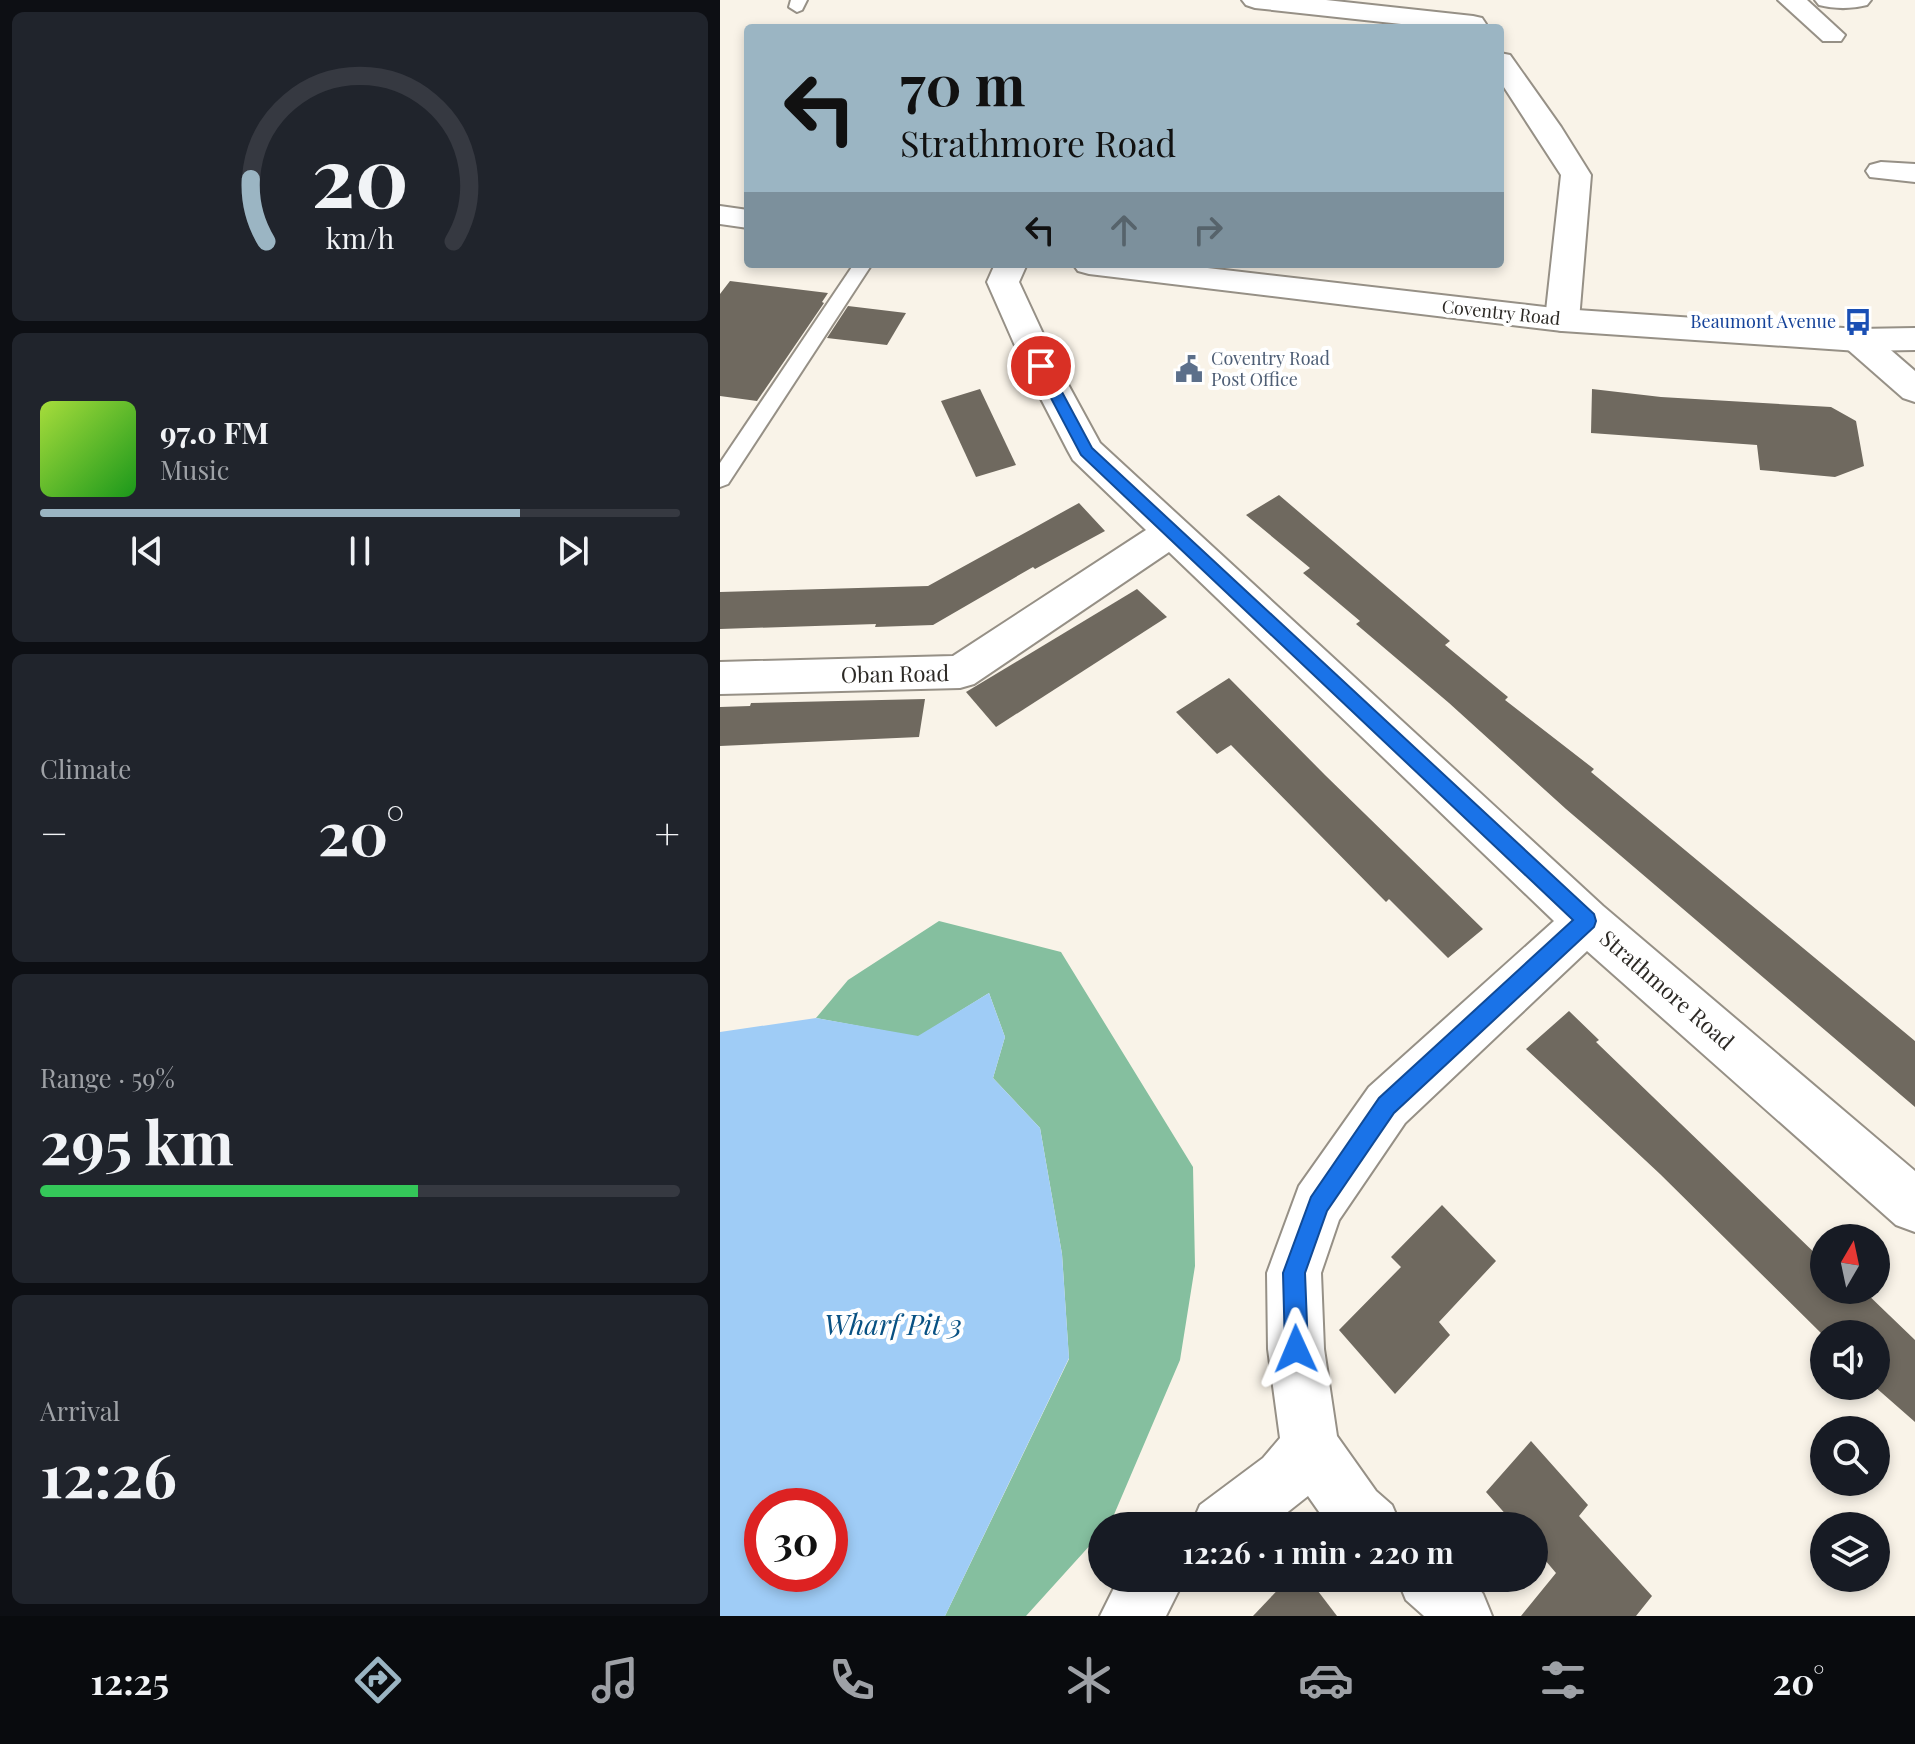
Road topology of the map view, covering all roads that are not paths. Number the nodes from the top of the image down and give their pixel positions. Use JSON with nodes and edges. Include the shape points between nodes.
{"nodes":[{"id":1,"x":1255,"y":0,"type":"edge"},
{"id":2,"x":1456,"y":0,"type":"edge"},
{"id":3,"x":1791,"y":0,"type":"edge"},
{"id":4,"x":1828,"y":0,"type":"edge"},
{"id":5,"x":1858,"y":0,"type":"edge"},
{"id":6,"x":1458,"y":24,"type":"edge"},
{"id":7,"x":1474,"y":24,"type":"edge"},
{"id":8,"x":1832,"y":35,"type":"dead end"},
{"id":9,"x":1504,"y":67,"type":"edge"},
{"id":10,"x":1881,"y":171,"type":"dead end"},
{"id":11,"x":1915,"y":173,"type":"edge"},
{"id":12,"x":720,"y":215,"type":"edge"},
{"id":13,"x":744,"y":218,"type":"edge"},
{"id":14,"x":860,"y":268,"type":"edge"},
{"id":15,"x":1009,"y":268,"type":"edge"},
{"id":16,"x":1123,"y":268,"type":"edge"},
{"id":17,"x":1562,"y":320,"type":"junction"},
{"id":18,"x":1915,"y":339,"type":"edge"},
{"id":19,"x":1858,"y":340,"type":"junction"},
{"id":20,"x":1915,"y":390,"type":"edge"},
{"id":21,"x":729,"y":453,"type":"edge"},
{"id":22,"x":720,"y":479,"type":"edge"},
{"id":23,"x":1171,"y":532,"type":"junction"},
{"id":24,"x":720,"y":678,"type":"edge"},
{"id":25,"x":1587,"y":921,"type":"junction"},
{"id":26,"x":1915,"y":1206,"type":"edge"},
{"id":27,"x":1310,"y":1447,"type":"junction"},
{"id":28,"x":1240,"y":1512,"type":"edge"},
{"id":29,"x":1355,"y":1512,"type":"edge"},
{"id":30,"x":1146,"y":1592,"type":"edge"},
{"id":31,"x":1444,"y":1592,"type":"edge"},
{"id":32,"x":1131,"y":1616,"type":"edge"},
{"id":33,"x":1461,"y":1616,"type":"edge"}],
"edges":[{"from":1,"to":6,"type":"street"},
{"from":2,"to":7,"type":"street"},
{"from":3,"to":8,"type":"street"},
{"from":4,"to":5,"type":"street"},
{"from":9,"to":17,"type":"street","via":[[1576,175]]},
{"from":10,"to":11,"type":"street"},
{"from":12,"to":13,"type":"street"},
{"from":14,"to":21,"type":"lane"},
{"from":15,"to":23,"type":"street","name":"Strathmore Road","via":[[1003,282],[1086,451]]},
{"from":16,"to":17,"type":"street","name":"Coventry Road"},
{"from":17,"to":19,"type":"street","name":"Coventry Road"},
{"from":18,"to":19,"type":"street","name":"Coventry Road"},
{"from":19,"to":20,"type":"street"},
{"from":21,"to":22,"type":"lane"},
{"from":23,"to":24,"type":"street","name":"Oban Road","via":[[960,672]]},
{"from":23,"to":25,"type":"street","name":"Strathmore Road"},
{"from":25,"to":26,"type":"street","name":"Strathmore Road"},
{"from":25,"to":27,"type":"street","via":[[1387,1105],[1318,1205],[1294,1273],[1296,1349]]},
{"from":27,"to":28,"type":"street","via":[[1284,1479]]},
{"from":27,"to":29,"type":"street"},
{"from":30,"to":32,"type":"street"},
{"from":31,"to":33,"type":"street"}]}
